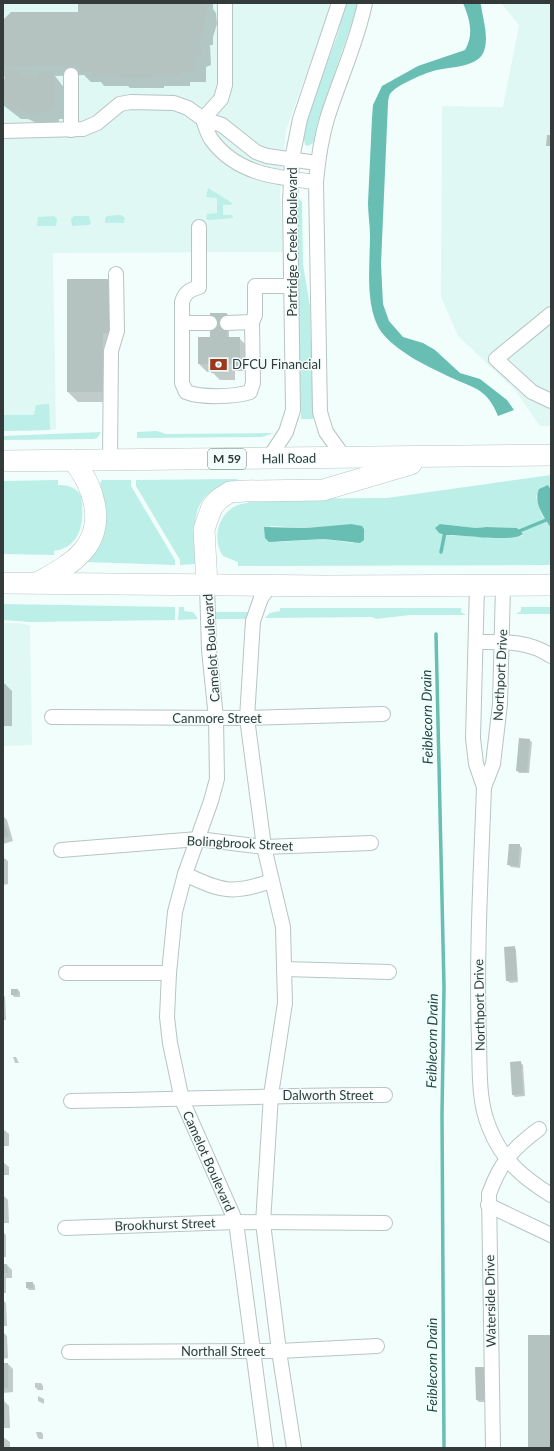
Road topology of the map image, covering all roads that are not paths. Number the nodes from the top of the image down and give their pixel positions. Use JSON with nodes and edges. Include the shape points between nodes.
{"nodes":[{"id":1,"x":225,"y":3,"type":"edge"},
{"id":2,"x":339,"y":3,"type":"edge"},
{"id":3,"x":365,"y":3,"type":"edge"},
{"id":4,"x":71,"y":75,"type":"dead end"},
{"id":5,"x":203,"y":119,"type":"junction"},
{"id":6,"x":71,"y":130,"type":"junction"},
{"id":7,"x":3,"y":131,"type":"edge"},
{"id":8,"x":292,"y":159,"type":"junction"},
{"id":9,"x":317,"y":163,"type":"junction"},
{"id":10,"x":291,"y":180,"type":"junction"},
{"id":11,"x":316,"y":182,"type":"junction"},
{"id":12,"x":199,"y":227,"type":"dead end"},
{"id":13,"x":116,"y":274,"type":"dead end"},
{"id":14,"x":291,"y":286,"type":"junction"},
{"id":15,"x":551,"y":314,"type":"edge"},
{"id":16,"x":227,"y":322,"type":"dead end"},
{"id":17,"x":252,"y":322,"type":"junction"},
{"id":18,"x":182,"y":323,"type":"junction"},
{"id":19,"x":210,"y":323,"type":"dead end"},
{"id":20,"x":551,"y":401,"type":"edge"},
{"id":21,"x":551,"y":455,"type":"edge"},
{"id":22,"x":433,"y":457,"type":"junction"},
{"id":23,"x":269,"y":458,"type":"junction"},
{"id":24,"x":344,"y":458,"type":"junction"},
{"id":25,"x":73,"y":460,"type":"junction"},
{"id":26,"x":110,"y":460,"type":"junction"},
{"id":27,"x":3,"y":461,"type":"edge"},
{"id":28,"x":3,"y":583,"type":"edge"},
{"id":29,"x":37,"y":583,"type":"junction"},
{"id":30,"x":207,"y":584,"type":"junction"},
{"id":31,"x":551,"y":585,"type":"edge"},
{"id":32,"x":270,"y":586,"type":"junction"},
{"id":33,"x":477,"y":586,"type":"junction"},
{"id":34,"x":502,"y":586,"type":"junction"},
{"id":35,"x":476,"y":642,"type":"junction"},
{"id":36,"x":502,"y":642,"type":"junction"},
{"id":37,"x":551,"y":656,"type":"edge"},
{"id":38,"x":382,"y":714,"type":"dead end"},
{"id":39,"x":52,"y":717,"type":"dead end"},
{"id":40,"x":216,"y":718,"type":"junction"},
{"id":41,"x":247,"y":718,"type":"junction"},
{"id":42,"x":484,"y":787,"type":"junction"},
{"id":43,"x":198,"y":839,"type":"junction"},
{"id":44,"x":372,"y":843,"type":"dead end"},
{"id":45,"x":264,"y":847,"type":"junction"},
{"id":46,"x":61,"y":850,"type":"dead end"},
{"id":47,"x":185,"y":874,"type":"junction"},
{"id":48,"x":271,"y":881,"type":"junction"},
{"id":49,"x":284,"y":969,"type":"junction"},
{"id":50,"x":389,"y":972,"type":"dead end"},
{"id":51,"x":66,"y":973,"type":"dead end"},
{"id":52,"x":169,"y":973,"type":"junction"},
{"id":53,"x":271,"y":1095,"type":"junction"},
{"id":54,"x":384,"y":1095,"type":"dead end"},
{"id":55,"x":182,"y":1100,"type":"junction"},
{"id":56,"x":71,"y":1101,"type":"dead end"},
{"id":57,"x":538,"y":1129,"type":"dead end"},
{"id":58,"x":507,"y":1159,"type":"junction"},
{"id":59,"x":551,"y":1195,"type":"edge"},
{"id":60,"x":488,"y":1205,"type":"junction"},
{"id":61,"x":236,"y":1222,"type":"junction"},
{"id":62,"x":385,"y":1222,"type":"dead end"},
{"id":63,"x":263,"y":1223,"type":"junction"},
{"id":64,"x":64,"y":1228,"type":"dead end"},
{"id":65,"x":551,"y":1235,"type":"edge"},
{"id":66,"x":376,"y":1346,"type":"dead end"},
{"id":67,"x":254,"y":1350,"type":"junction"},
{"id":68,"x":279,"y":1350,"type":"junction"},
{"id":69,"x":69,"y":1352,"type":"dead end"},
{"id":70,"x":266,"y":1448,"type":"edge"},
{"id":71,"x":294,"y":1448,"type":"edge"},
{"id":72,"x":493,"y":1448,"type":"edge"}],
"edges":[{"from":1,"to":5,"type":"street","via":[[225,85],[221,100]]},
{"from":2,"to":8,"type":"street","name":"Partridge Creek Boulevard","via":[[300,119]]},
{"from":3,"to":9,"type":"street","name":"Partridge Creek Boulevard","via":[[359,29],[327,118]]},
{"from":4,"to":6,"type":"street"},
{"from":5,"to":6,"type":"street","via":[[188,108],[174,103],[131,102],[116,106],[93,125]]},
{"from":5,"to":8,"type":"street","via":[[222,125],[256,152]]},
{"from":5,"to":10,"type":"street","via":[[210,138],[227,156],[264,175]]},
{"from":6,"to":7,"type":"street"},
{"from":8,"to":9,"type":"street"},
{"from":8,"to":10,"type":"street","name":"Partridge Creek Boulevard"},
{"from":9,"to":11,"type":"street","name":"Partridge Creek Boulevard"},
{"from":10,"to":11,"type":"street"},
{"from":10,"to":14,"type":"street","name":"Partridge Creek Boulevard"},
{"from":11,"to":24,"type":"street","name":"Partridge Creek Boulevard","via":[[320,412],[326,432]]},
{"from":12,"to":18,"type":"street","via":[[199,287],[190,289],[184,295]]},
{"from":13,"to":26,"type":"street","via":[[117,332],[111,351]]},
{"from":14,"to":17,"type":"street","via":[[255,286],[255,315]]},
{"from":14,"to":23,"type":"street","name":"Partridge Creek Boulevard","via":[[293,410],[286,432]]},
{"from":15,"to":20,"type":"street","via":[[496,359],[532,392]]},
{"from":16,"to":17,"type":"street"},
{"from":17,"to":18,"type":"street","via":[[253,383],[250,392],[242,395],[194,396],[186,392],[182,383]]},
{"from":18,"to":19,"type":"street"},
{"from":21,"to":22,"type":"highway","name":"Hall Road","number":"M 59"},
{"from":22,"to":24,"type":"highway","name":"Hall Road","number":"M 59"},
{"from":22,"to":30,"type":"highway","via":[[323,490],[230,492],[212,506],[206,518],[204,529]]},
{"from":23,"to":24,"type":"highway","name":"Hall Road","number":"M 59"},
{"from":23,"to":26,"type":"highway","name":"Hall Road","number":"M 59"},
{"from":25,"to":26,"type":"highway","name":"Hall Road","number":"M 59"},
{"from":25,"to":27,"type":"highway","name":"Hall Road","number":"M 59"},
{"from":25,"to":29,"type":"highway","via":[[83,472],[94,498],[94,528],[89,542],[78,557]]},
{"from":28,"to":29,"type":"highway"},
{"from":29,"to":30,"type":"highway"},
{"from":30,"to":32,"type":"highway"},
{"from":30,"to":40,"type":"street","name":"Camelot Boulevard","via":[[209,650]]},
{"from":31,"to":34,"type":"highway"},
{"from":32,"to":33,"type":"highway"},
{"from":32,"to":41,"type":"street","via":[[261,598],[253,621]]},
{"from":33,"to":34,"type":"highway"},
{"from":33,"to":35,"type":"street","name":"Northport Drive"},
{"from":34,"to":36,"type":"street","name":"Northport Drive"},
{"from":35,"to":36,"type":"street"},
{"from":35,"to":42,"type":"street","name":"Northport Drive","via":[[474,738],[476,764]]},
{"from":36,"to":37,"type":"street","via":[[525,644]]},
{"from":36,"to":42,"type":"street","name":"Northport Drive","via":[[493,764]]},
{"from":38,"to":41,"type":"street","name":"Canmore Street"},
{"from":39,"to":40,"type":"street","name":"Canmore Street"},
{"from":40,"to":41,"type":"street","name":"Canmore Street"},
{"from":40,"to":43,"type":"street","name":"Camelot Boulevard","via":[[217,780]]},
{"from":41,"to":45,"type":"street"},
{"from":42,"to":58,"type":"street","name":"Northport Drive","via":[[478,968],[480,1091],[489,1127]]},
{"from":43,"to":45,"type":"street","name":"Bolingbrook Street"},
{"from":43,"to":46,"type":"street","name":"Bolingbrook Street"},
{"from":43,"to":47,"type":"street","name":"Camelot Boulevard"},
{"from":44,"to":45,"type":"street","name":"Bolingbrook Street"},
{"from":45,"to":48,"type":"street"},
{"from":47,"to":48,"type":"street","via":[[224,890],[254,888]]},
{"from":47,"to":52,"type":"street","name":"Camelot Boulevard","via":[[175,912]]},
{"from":48,"to":49,"type":"street","via":[[283,927]]},
{"from":49,"to":50,"type":"street"},
{"from":49,"to":53,"type":"street","via":[[285,1003]]},
{"from":51,"to":52,"type":"street"},
{"from":52,"to":55,"type":"street","name":"Camelot Boulevard","via":[[167,1017]]},
{"from":53,"to":54,"type":"street","name":"Dalworth Street"},
{"from":53,"to":55,"type":"street"},
{"from":53,"to":63,"type":"street"},
{"from":55,"to":56,"type":"street"},
{"from":55,"to":61,"type":"street","name":"Camelot Boulevard"},
{"from":57,"to":58,"type":"street","name":"Waterside Drive","via":[[517,1145]]},
{"from":58,"to":59,"type":"street","name":"Northport Drive","via":[[522,1176]]},
{"from":58,"to":60,"type":"street","name":"Waterside Drive","via":[[493,1182]]},
{"from":60,"to":65,"type":"street"},
{"from":60,"to":72,"type":"street","name":"Waterside Drive"},
{"from":61,"to":63,"type":"street","name":"Brookhurst Street"},
{"from":61,"to":64,"type":"street","name":"Brookhurst Street"},
{"from":61,"to":67,"type":"street","name":"Camelot Boulevard"},
{"from":62,"to":63,"type":"street","name":"Brookhurst Street"},
{"from":63,"to":68,"type":"street"},
{"from":66,"to":68,"type":"street","name":"Northall Street"},
{"from":67,"to":68,"type":"street","name":"Northall Street"},
{"from":67,"to":69,"type":"street","name":"Northall Street"},
{"from":67,"to":70,"type":"street","name":"Camelot Boulevard"},
{"from":68,"to":71,"type":"street"}]}
